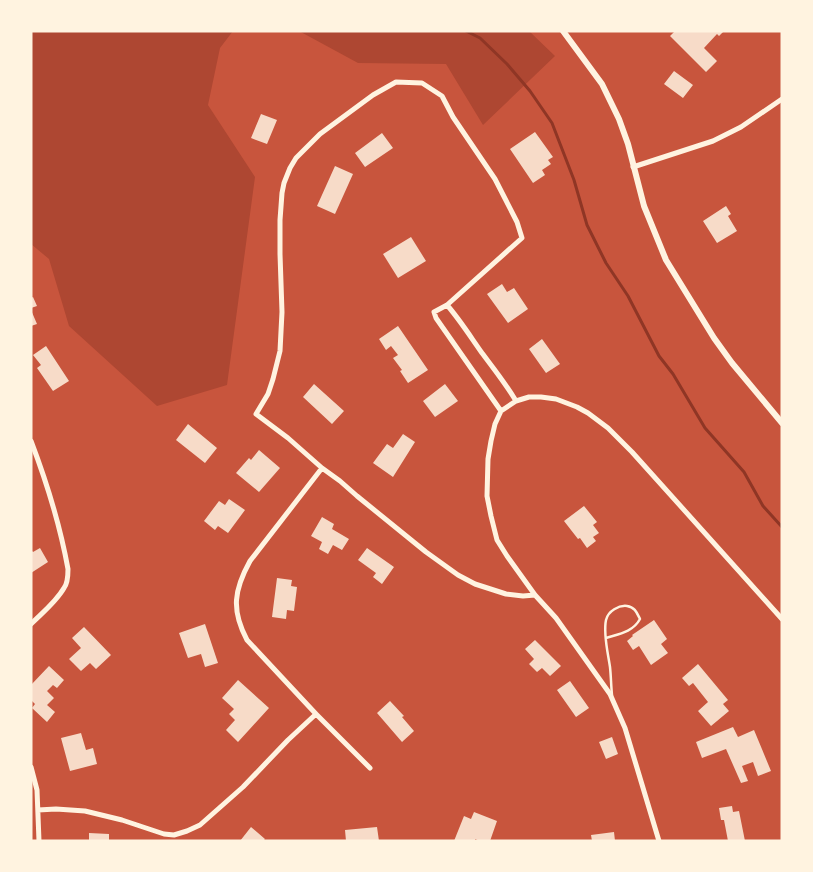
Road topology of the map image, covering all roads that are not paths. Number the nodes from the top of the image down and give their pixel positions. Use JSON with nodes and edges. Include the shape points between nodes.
{"nodes":[{"id":1,"x":562,"y":31,"type":"edge"},
{"id":2,"x":782,"y":98,"type":"edge"},
{"id":3,"x":634,"y":167,"type":"junction"},
{"id":4,"x":447,"y":305,"type":"junction"},
{"id":5,"x":516,"y":401,"type":"junction"},
{"id":6,"x":501,"y":412,"type":"junction"},
{"id":7,"x":782,"y":423,"type":"edge"},
{"id":8,"x":31,"y":441,"type":"edge"},
{"id":9,"x":322,"y":468,"type":"junction"},
{"id":10,"x":535,"y":594,"type":"junction"},
{"id":11,"x":782,"y":619,"type":"edge"},
{"id":12,"x":31,"y":624,"type":"edge"},
{"id":13,"x":606,"y":638,"type":"junction"},
{"id":14,"x":612,"y":699,"type":"junction"},
{"id":15,"x":316,"y":714,"type":"junction"},
{"id":16,"x":31,"y":767,"type":"edge"},
{"id":17,"x":370,"y":768,"type":"dead end"},
{"id":18,"x":38,"y":810,"type":"junction"},
{"id":19,"x":39,"y":841,"type":"edge"},
{"id":20,"x":659,"y":841,"type":"edge"}],
"edges":[{"from":1,"to":3,"type":"street","via":[[602,84],[619,119]]},
{"from":2,"to":3,"type":"street","via":[[741,127],[713,141]]},
{"from":3,"to":7,"type":"street","via":[[644,206],[666,260],[714,338]]},
{"from":4,"to":5,"type":"street"},
{"from":4,"to":6,"type":"street","via":[[434,312],[436,318]]},
{"from":4,"to":9,"type":"street","via":[[522,238],[495,180],[442,96],[422,83],[396,82],[320,134],[296,158],[282,194],[280,351],[274,379],[256,414]]},
{"from":5,"to":6,"type":"street"},
{"from":5,"to":11,"type":"street","via":[[528,397],[556,399],[588,413],[608,428]]},
{"from":6,"to":10,"type":"street","via":[[488,459],[487,496],[497,540]]},
{"from":8,"to":12,"type":"street","via":[[44,475],[68,569],[65,588]]},
{"from":9,"to":10,"type":"street","via":[[458,575],[506,594]]},
{"from":9,"to":15,"type":"street","via":[[250,561],[241,577],[236,598],[237,614],[247,640]]},
{"from":10,"to":14,"type":"street","via":[[556,618]]},
{"from":13,"to":13,"type":"lane","via":[[609,612],[621,606],[636,610],[640,619],[636,626]]},
{"from":13,"to":14,"type":"lane"},
{"from":14,"to":20,"type":"street","via":[[625,728]]},
{"from":15,"to":17,"type":"street"},
{"from":15,"to":18,"type":"street","via":[[242,787],[200,825],[187,831],[164,834],[92,812]]},
{"from":16,"to":18,"type":"street"},
{"from":18,"to":19,"type":"street"}]}
